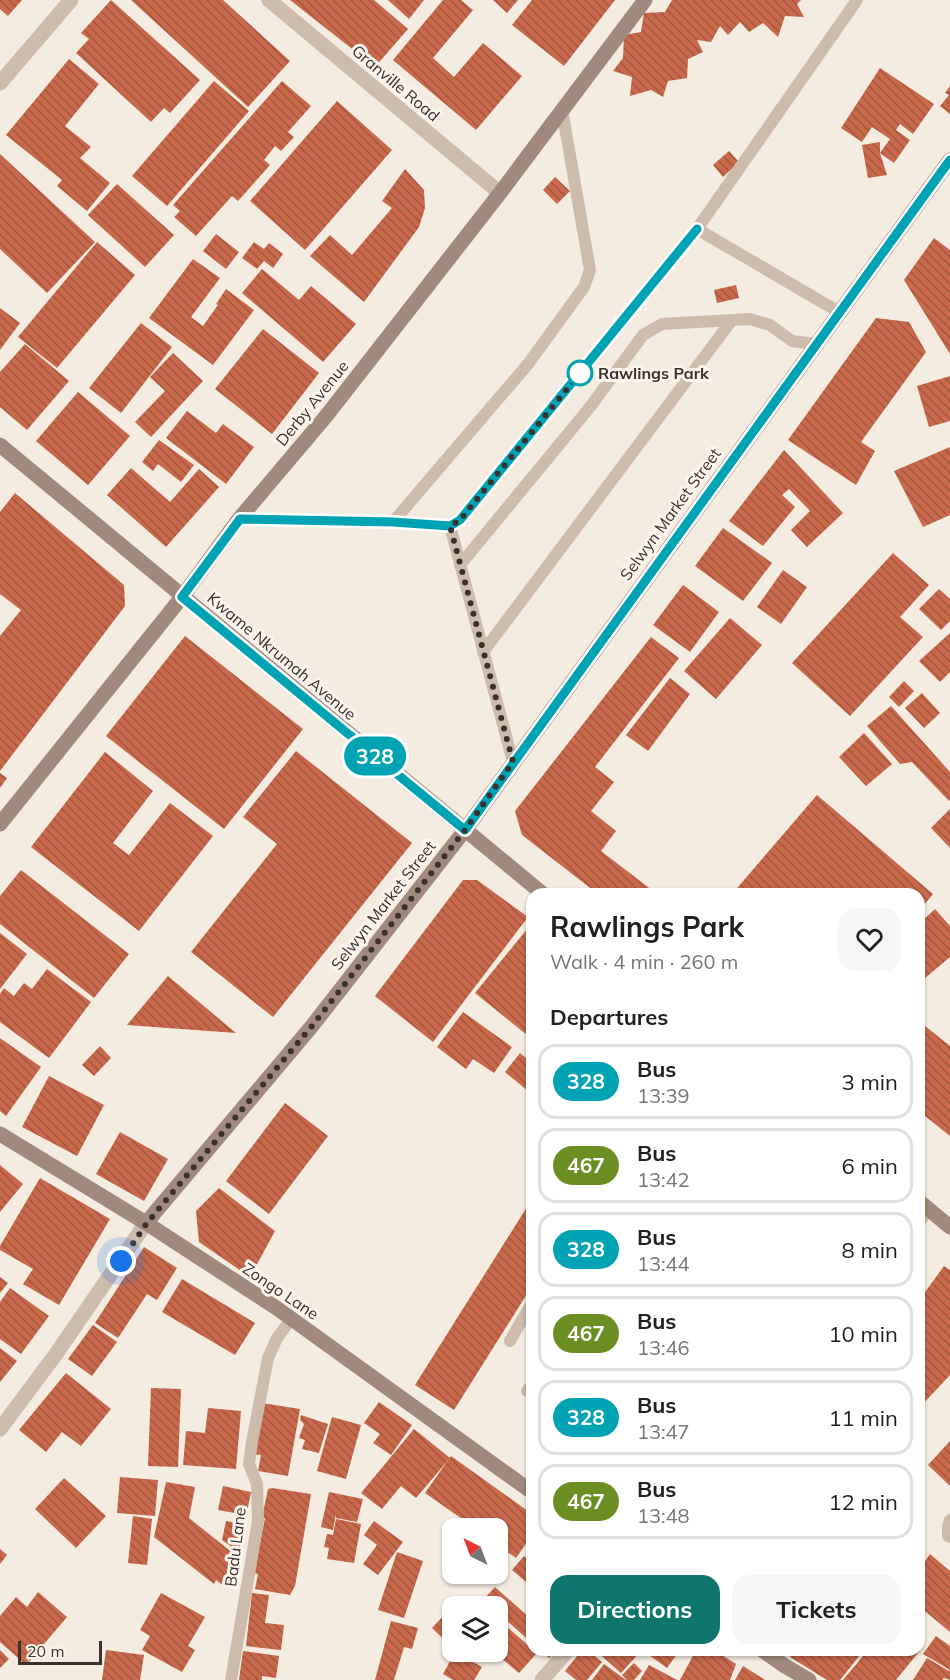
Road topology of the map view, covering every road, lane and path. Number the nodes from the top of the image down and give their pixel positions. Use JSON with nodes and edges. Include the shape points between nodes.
{"nodes":[{"id":1,"x":72,"y":0,"type":"edge"},
{"id":2,"x":269,"y":0,"type":"edge"},
{"id":3,"x":645,"y":0,"type":"edge"},
{"id":4,"x":858,"y":0,"type":"edge"},
{"id":5,"x":0,"y":83,"type":"edge"},
{"id":6,"x":562,"y":110,"type":"junction"},
{"id":7,"x":950,"y":160,"type":"edge"},
{"id":8,"x":500,"y":193,"type":"junction"},
{"id":9,"x":697,"y":229,"type":"junction"},
{"id":10,"x":839,"y":312,"type":"junction"},
{"id":11,"x":732,"y":320,"type":"junction"},
{"id":12,"x":816,"y":344,"type":"junction"},
{"id":13,"x":0,"y":445,"type":"edge"},
{"id":14,"x":240,"y":519,"type":"junction"},
{"id":15,"x":393,"y":522,"type":"junction"},
{"id":16,"x":450,"y":526,"type":"junction"},
{"id":17,"x":460,"y":565,"type":"junction"},
{"id":18,"x":182,"y":597,"type":"junction"},
{"id":19,"x":483,"y":652,"type":"junction"},
{"id":20,"x":513,"y":762,"type":"junction"},
{"id":21,"x":0,"y":824,"type":"edge"},
{"id":22,"x":465,"y":830,"type":"junction"},
{"id":23,"x":536,"y":888,"type":"edge"},
{"id":24,"x":0,"y":1134,"type":"edge"},
{"id":25,"x":925,"y":1213,"type":"edge"},
{"id":26,"x":147,"y":1223,"type":"junction"},
{"id":27,"x":950,"y":1227,"type":"edge"},
{"id":28,"x":526,"y":1313,"type":"edge"},
{"id":29,"x":292,"y":1318,"type":"junction"},
{"id":30,"x":510,"y":1341,"type":"dead end"},
{"id":31,"x":0,"y":1430,"type":"edge"},
{"id":32,"x":526,"y":1488,"type":"edge"},
{"id":33,"x":950,"y":1520,"type":"edge"},
{"id":34,"x":950,"y":1537,"type":"edge"},
{"id":35,"x":563,"y":1656,"type":"edge"},
{"id":36,"x":771,"y":1656,"type":"edge"},
{"id":37,"x":231,"y":1680,"type":"edge"},
{"id":38,"x":542,"y":1680,"type":"edge"},
{"id":39,"x":809,"y":1680,"type":"edge"}],
"edges":[{"from":1,"to":5,"type":"street"},
{"from":2,"to":8,"type":"street","name":"Granville Road"},
{"from":3,"to":6,"type":"main road","name":"Derby Avenue"},
{"from":4,"to":9,"type":"lane"},
{"from":6,"to":8,"type":"main road","name":"Derby Avenue"},
{"from":6,"to":15,"type":"lane","via":[[590,270],[584,287],[528,364]]},
{"from":7,"to":10,"type":"main road","name":"Selwyn Market Street"},
{"from":8,"to":14,"type":"main road","name":"Derby Avenue","via":[[327,415]]},
{"from":9,"to":10,"type":"lane"},
{"from":9,"to":16,"type":"lane","via":[[468,511]]},
{"from":10,"to":12,"type":"main road","name":"Selwyn Market Street"},
{"from":11,"to":12,"type":"lane","via":[[750,319],[770,325],[792,341]]},
{"from":11,"to":17,"type":"lane","via":[[662,324],[644,335]]},
{"from":11,"to":19,"type":"lane"},
{"from":12,"to":20,"type":"main road","name":"Selwyn Market Street"},
{"from":13,"to":18,"type":"main road","name":"Kwame Nkrumah Avenue"},
{"from":14,"to":15,"type":"lane"},
{"from":14,"to":18,"type":"main road","name":"Derby Avenue"},
{"from":15,"to":16,"type":"lane"},
{"from":16,"to":17,"type":"lane"},
{"from":17,"to":19,"type":"lane"},
{"from":18,"to":21,"type":"main road","name":"Derby Avenue"},
{"from":18,"to":22,"type":"main road","name":"Kwame Nkrumah Avenue"},
{"from":19,"to":20,"type":"lane"},
{"from":20,"to":22,"type":"main road","name":"Selwyn Market Street"},
{"from":22,"to":23,"type":"main road","name":"Kwame Nkrumah Avenue"},
{"from":22,"to":26,"type":"main road","name":"Selwyn Market Street","via":[[312,1026]]},
{"from":24,"to":26,"type":"main road","name":"Zongo Lane"},
{"from":25,"to":27,"type":"main road"},
{"from":26,"to":29,"type":"main road","name":"Zongo Lane"},
{"from":26,"to":31,"type":"street","name":"Selwyn Market Street"},
{"from":28,"to":30,"type":"lane"},
{"from":29,"to":32,"type":"main road","name":"Zongo Lane"},
{"from":29,"to":37,"type":"lane","name":"Badu Lane","via":[[268,1358],[252,1442],[249,1464],[256,1484],[258,1521]]},
{"from":33,"to":34,"type":"lane"},
{"from":35,"to":38,"type":"street"},
{"from":36,"to":39,"type":"main road"}]}
